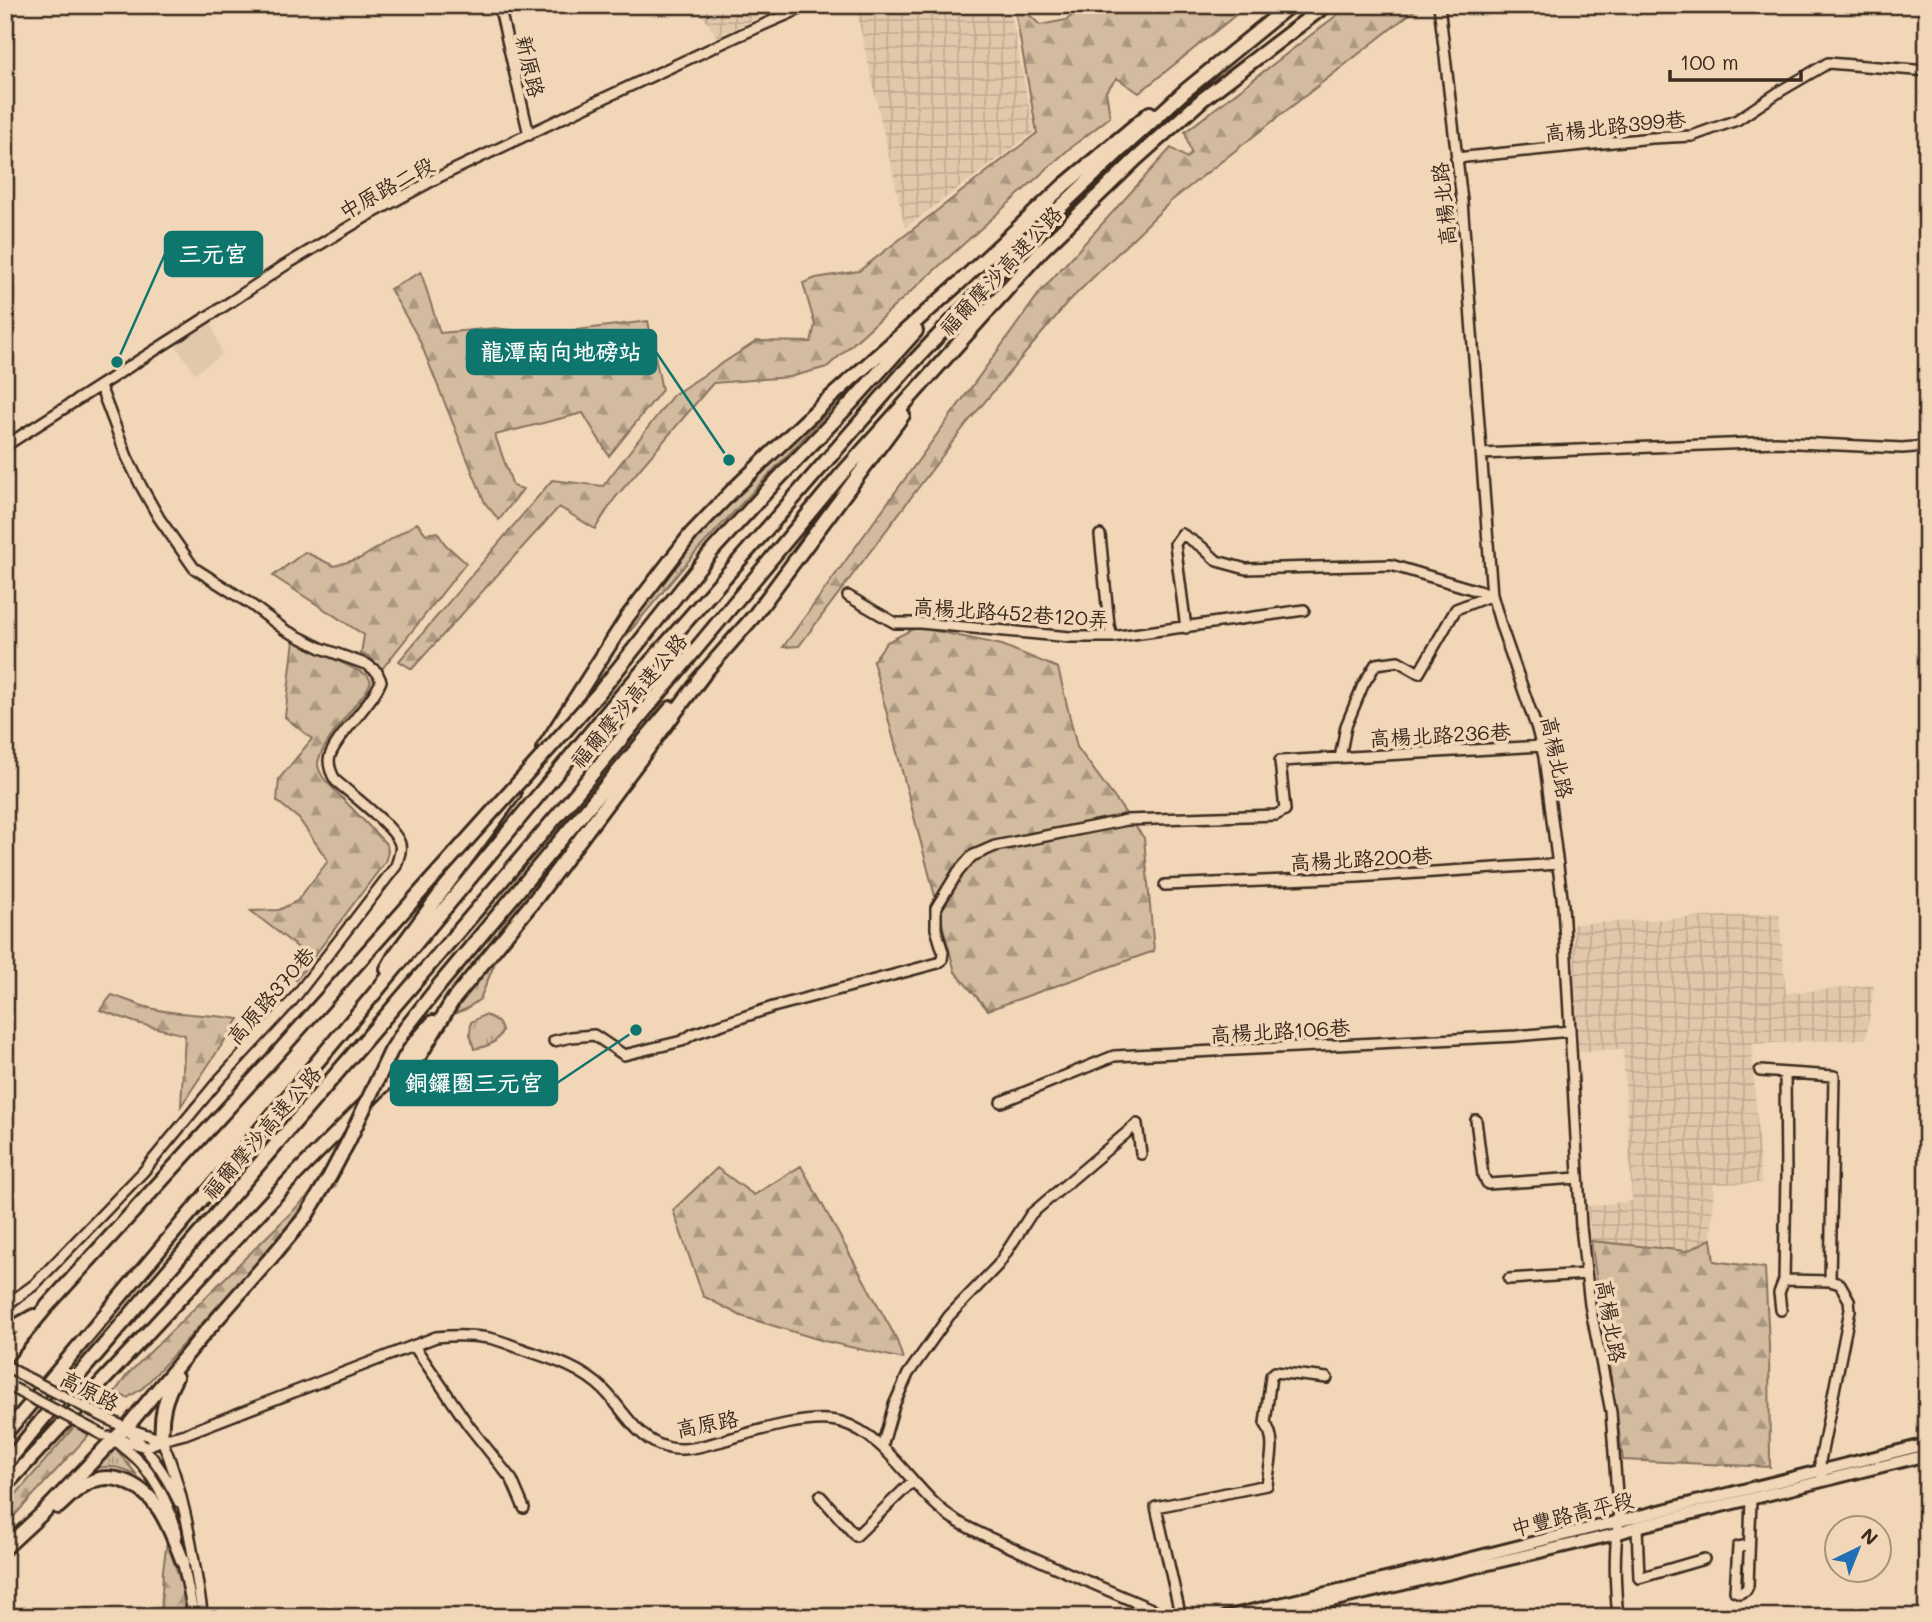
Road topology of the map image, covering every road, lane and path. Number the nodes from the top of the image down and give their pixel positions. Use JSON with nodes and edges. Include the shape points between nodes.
{"nodes":[{"id":1,"x":499,"y":5,"type":"edge"},
{"id":2,"x":809,"y":5,"type":"edge"},
{"id":3,"x":1290,"y":5,"type":"edge"},
{"id":4,"x":1326,"y":5,"type":"edge"},
{"id":5,"x":1439,"y":5,"type":"edge"},
{"id":6,"x":1238,"y":46,"type":"junction"},
{"id":7,"x":1927,"y":71,"type":"edge"},
{"id":8,"x":529,"y":135,"type":"junction"},
{"id":9,"x":1456,"y":158,"type":"junction"},
{"id":10,"x":958,"y":284,"type":"junction"},
{"id":11,"x":947,"y":355,"type":"junction"},
{"id":12,"x":100,"y":386,"type":"junction"},
{"id":13,"x":5,"y":446,"type":"edge"},
{"id":14,"x":1927,"y":446,"type":"edge"},
{"id":15,"x":1481,"y":454,"type":"junction"},
{"id":16,"x":1100,"y":535,"type":"dead end"},
{"id":17,"x":1492,"y":595,"type":"junction"},
{"id":18,"x":848,"y":596,"type":"dead end"},
{"id":19,"x":1304,"y":610,"type":"dead end"},
{"id":20,"x":1186,"y":628,"type":"junction"},
{"id":21,"x":1112,"y":638,"type":"junction"},
{"id":22,"x":704,"y":674,"type":"junction"},
{"id":23,"x":1542,"y":746,"type":"junction"},
{"id":24,"x":1340,"y":758,"type":"junction"},
{"id":25,"x":1558,"y":864,"type":"junction"},
{"id":26,"x":1165,"y":885,"type":"dead end"},
{"id":27,"x":369,"y":1000,"type":"junction"},
{"id":28,"x":1570,"y":1031,"type":"junction"},
{"id":29,"x":554,"y":1041,"type":"dead end"},
{"id":30,"x":1760,"y":1071,"type":"dead end"},
{"id":31,"x":1785,"y":1074,"type":"junction"},
{"id":32,"x":1001,"y":1102,"type":"dead end"},
{"id":33,"x":1476,"y":1120,"type":"dead end"},
{"id":34,"x":1141,"y":1154,"type":"dead end"},
{"id":35,"x":1578,"y":1178,"type":"junction"},
{"id":36,"x":1586,"y":1274,"type":"junction"},
{"id":37,"x":1509,"y":1279,"type":"dead end"},
{"id":38,"x":1784,"y":1280,"type":"junction"},
{"id":39,"x":1830,"y":1281,"type":"junction"},
{"id":40,"x":48,"y":1305,"type":"junction"},
{"id":41,"x":5,"y":1306,"type":"edge"},
{"id":42,"x":1780,"y":1310,"type":"dead end"},
{"id":43,"x":5,"y":1332,"type":"edge"},
{"id":44,"x":415,"y":1346,"type":"junction"},
{"id":45,"x":5,"y":1357,"type":"edge"},
{"id":46,"x":186,"y":1358,"type":"junction"},
{"id":47,"x":5,"y":1365,"type":"edge"},
{"id":48,"x":1327,"y":1378,"type":"dead end"},
{"id":49,"x":9,"y":1385,"type":"edge"},
{"id":50,"x":126,"y":1428,"type":"junction"},
{"id":51,"x":5,"y":1434,"type":"edge"},
{"id":52,"x":108,"y":1437,"type":"junction"},
{"id":53,"x":162,"y":1440,"type":"junction"},
{"id":54,"x":1927,"y":1444,"type":"edge"},
{"id":55,"x":146,"y":1447,"type":"junction"},
{"id":56,"x":883,"y":1447,"type":"junction"},
{"id":57,"x":1927,"y":1455,"type":"edge"},
{"id":58,"x":5,"y":1465,"type":"edge"},
{"id":59,"x":1822,"y":1476,"type":"junction"},
{"id":60,"x":913,"y":1481,"type":"junction"},
{"id":61,"x":5,"y":1486,"type":"edge"},
{"id":62,"x":820,"y":1496,"type":"dead end"},
{"id":63,"x":1751,"y":1499,"type":"junction"},
{"id":64,"x":524,"y":1508,"type":"dead end"},
{"id":65,"x":1619,"y":1521,"type":"junction"},
{"id":66,"x":188,"y":1526,"type":"junction"},
{"id":67,"x":1637,"y":1527,"type":"junction"},
{"id":68,"x":1616,"y":1534,"type":"junction"},
{"id":69,"x":16,"y":1539,"type":"junction"},
{"id":70,"x":1749,"y":1545,"type":"junction"},
{"id":71,"x":5,"y":1548,"type":"edge"},
{"id":72,"x":1704,"y":1559,"type":"dead end"},
{"id":73,"x":183,"y":1562,"type":"junction"},
{"id":74,"x":194,"y":1617,"type":"edge"},
{"id":75,"x":203,"y":1617,"type":"edge"},
{"id":76,"x":1170,"y":1617,"type":"edge"},
{"id":77,"x":1178,"y":1617,"type":"edge"},
{"id":78,"x":1226,"y":1617,"type":"edge"},
{"id":79,"x":1264,"y":1617,"type":"edge"},
{"id":80,"x":1618,"y":1617,"type":"edge"}],
"edges":[{"from":1,"to":8,"type":"street","name":"新原路"},
{"from":2,"to":8,"type":"street","name":"中原路二段"},
{"from":3,"to":6,"type":"highway","name":"福爾摩沙高速公路"},
{"from":4,"to":11,"type":"highway","name":"福爾摩沙高速公路","via":[[1203,99],[1136,159],[1042,250]]},
{"from":5,"to":9,"type":"street","name":"高楊北路"},
{"from":6,"to":10,"type":"highway","via":[[1112,143]]},
{"from":6,"to":27,"type":"highway","name":"福爾摩沙高速公路","via":[[1049,218],[904,372],[619,698]]},
{"from":7,"to":9,"type":"street","name":"高楊北路399巷","via":[[1828,64],[1737,120],[1692,136]]},
{"from":8,"to":12,"type":"street","name":"中原路二段","via":[[369,215]]},
{"from":9,"to":15,"type":"street","name":"高楊北路"},
{"from":10,"to":27,"type":"highway","via":[[822,405],[691,534],[628,616],[519,786],[395,955]]},
{"from":10,"to":40,"type":"highway","bridge":true,"via":[[712,551],[598,694]]},
{"from":11,"to":22,"type":"highway","via":[[754,616]]},
{"from":11,"to":58,"type":"highway","name":"福爾摩沙高速公路"},
{"from":12,"to":13,"type":"street","name":"中原路二段"},
{"from":12,"to":41,"type":"street","name":"高原路370巷","via":[[141,486],[194,568],[285,630],[377,672],[381,681],[374,697],[329,760],[331,775],[390,829],[401,852],[396,866],[292,1001],[143,1172],[34,1285]]},
{"from":14,"to":15,"type":"street","via":[[1776,442]]},
{"from":15,"to":17,"type":"street","name":"高楊北路"},
{"from":16,"to":21,"type":"street"},
{"from":17,"to":20,"type":"street","via":[[1391,565],[1246,569],[1217,561],[1182,534],[1175,544]]},
{"from":17,"to":23,"type":"street","name":"高楊北路"},
{"from":17,"to":24,"type":"street","via":[[1456,610],[1419,673],[1398,661],[1376,664],[1346,726]]},
{"from":18,"to":21,"type":"street","name":"高楊北路452巷120弄","via":[[895,623]]},
{"from":19,"to":20,"type":"street","name":"高楊北路452巷120弄"},
{"from":20,"to":21,"type":"street","name":"高楊北路452巷120弄"},
{"from":22,"to":46,"type":"highway","bridge":true,"via":[[658,722],[405,1029],[306,1216]]},
{"from":22,"to":61,"type":"highway","via":[[537,897],[453,1000],[420,1055],[290,1180]]},
{"from":23,"to":24,"type":"street","name":"高楊北路236巷"},
{"from":23,"to":25,"type":"street","name":"高楊北路"},
{"from":24,"to":29,"type":"street","name":"高楊北路236巷","via":[[1280,761],[1285,810],[1276,815],[1127,820],[995,846],[972,856],[936,908],[943,952],[938,963],[774,1007],[682,1041],[624,1055],[594,1035]]},
{"from":25,"to":26,"type":"street","name":"高楊北路200巷"},
{"from":25,"to":28,"type":"street","name":"高楊北路"},
{"from":27,"to":51,"type":"highway","name":"福爾摩沙高速公路"},
{"from":28,"to":32,"type":"street","name":"高楊北路106巷","via":[[1114,1056]]},
{"from":28,"to":35,"type":"street","name":"高楊北路"},
{"from":30,"to":31,"type":"street"},
{"from":31,"to":38,"type":"street"},
{"from":31,"to":39,"type":"street","via":[[1834,1076]]},
{"from":33,"to":35,"type":"street","via":[[1488,1184]]},
{"from":34,"to":56,"type":"street","via":[[1137,1124],[1031,1214],[998,1265],[949,1316],[908,1374]]},
{"from":35,"to":36,"type":"street","name":"高楊北路"},
{"from":36,"to":37,"type":"street"},
{"from":36,"to":65,"type":"street","name":"高楊北路","via":[[1611,1412]]},
{"from":38,"to":39,"type":"street"},
{"from":38,"to":42,"type":"street"},
{"from":39,"to":59,"type":"street","via":[[1840,1284],[1850,1310],[1820,1461]]},
{"from":40,"to":43,"type":"highway"},
{"from":40,"to":45,"type":"highway"},
{"from":44,"to":53,"type":"street","name":"高原路"},
{"from":44,"to":56,"type":"street","name":"高原路","via":[[436,1337],[474,1336],[563,1363],[601,1387],[644,1436],[676,1450],[820,1419],[860,1429]]},
{"from":44,"to":64,"type":"street","via":[[512,1480]]},
{"from":46,"to":50,"type":"highway"},
{"from":46,"to":53,"type":"highway","via":[[164,1400]]},
{"from":47,"to":50,"type":"street","name":"高原路","bridge":true},
{"from":48,"to":77,"type":"street","via":[[1275,1372],[1271,1376],[1265,1423],[1272,1439],[1267,1485],[1156,1507]]},
{"from":49,"to":52,"type":"street","name":"高原路","bridge":true},
{"from":50,"to":52,"type":"highway"},
{"from":50,"to":53,"type":"street","name":"高原路"},
{"from":50,"to":55,"type":"street"},
{"from":52,"to":55,"type":"street","name":"高原路"},
{"from":52,"to":69,"type":"highway"},
{"from":52,"to":73,"type":"street","via":[[140,1462],[161,1494],[174,1521]]},
{"from":53,"to":55,"type":"street","name":"高原路"},
{"from":53,"to":66,"type":"street"},
{"from":54,"to":59,"type":"main road","name":"中豐路高平段"},
{"from":55,"to":66,"type":"street","via":[[169,1480]]},
{"from":56,"to":60,"type":"street","name":"高原路"},
{"from":57,"to":59,"type":"main road","name":"中豐路高平段"},
{"from":59,"to":63,"type":"main road","name":"中豐路高平段"},
{"from":59,"to":65,"type":"main road","name":"中豐路高平段"},
{"from":60,"to":62,"type":"street","via":[[856,1536]]},
{"from":60,"to":76,"type":"street","name":"高原路","via":[[971,1529]]},
{"from":63,"to":67,"type":"main road","name":"中豐路高平段"},
{"from":63,"to":70,"type":"street"},
{"from":65,"to":68,"type":"street","name":"高楊北路"},
{"from":65,"to":78,"type":"main road","name":"中豐路高平段"},
{"from":66,"to":75,"type":"street"},
{"from":67,"to":68,"type":"main road","name":"中豐路高平段"},
{"from":67,"to":72,"type":"street","via":[[1639,1578]]},
{"from":68,"to":79,"type":"main road","name":"中豐路高平段"},
{"from":68,"to":80,"type":"street","name":"高楊北路"},
{"from":69,"to":71,"type":"highway"},
{"from":69,"to":73,"type":"highway","via":[[83,1486],[109,1477],[132,1484],[154,1502]]},
{"from":70,"to":70,"type":"street","via":[[1748,1586],[1740,1593],[1735,1591],[1738,1547]]},
{"from":73,"to":74,"type":"street"}]}
